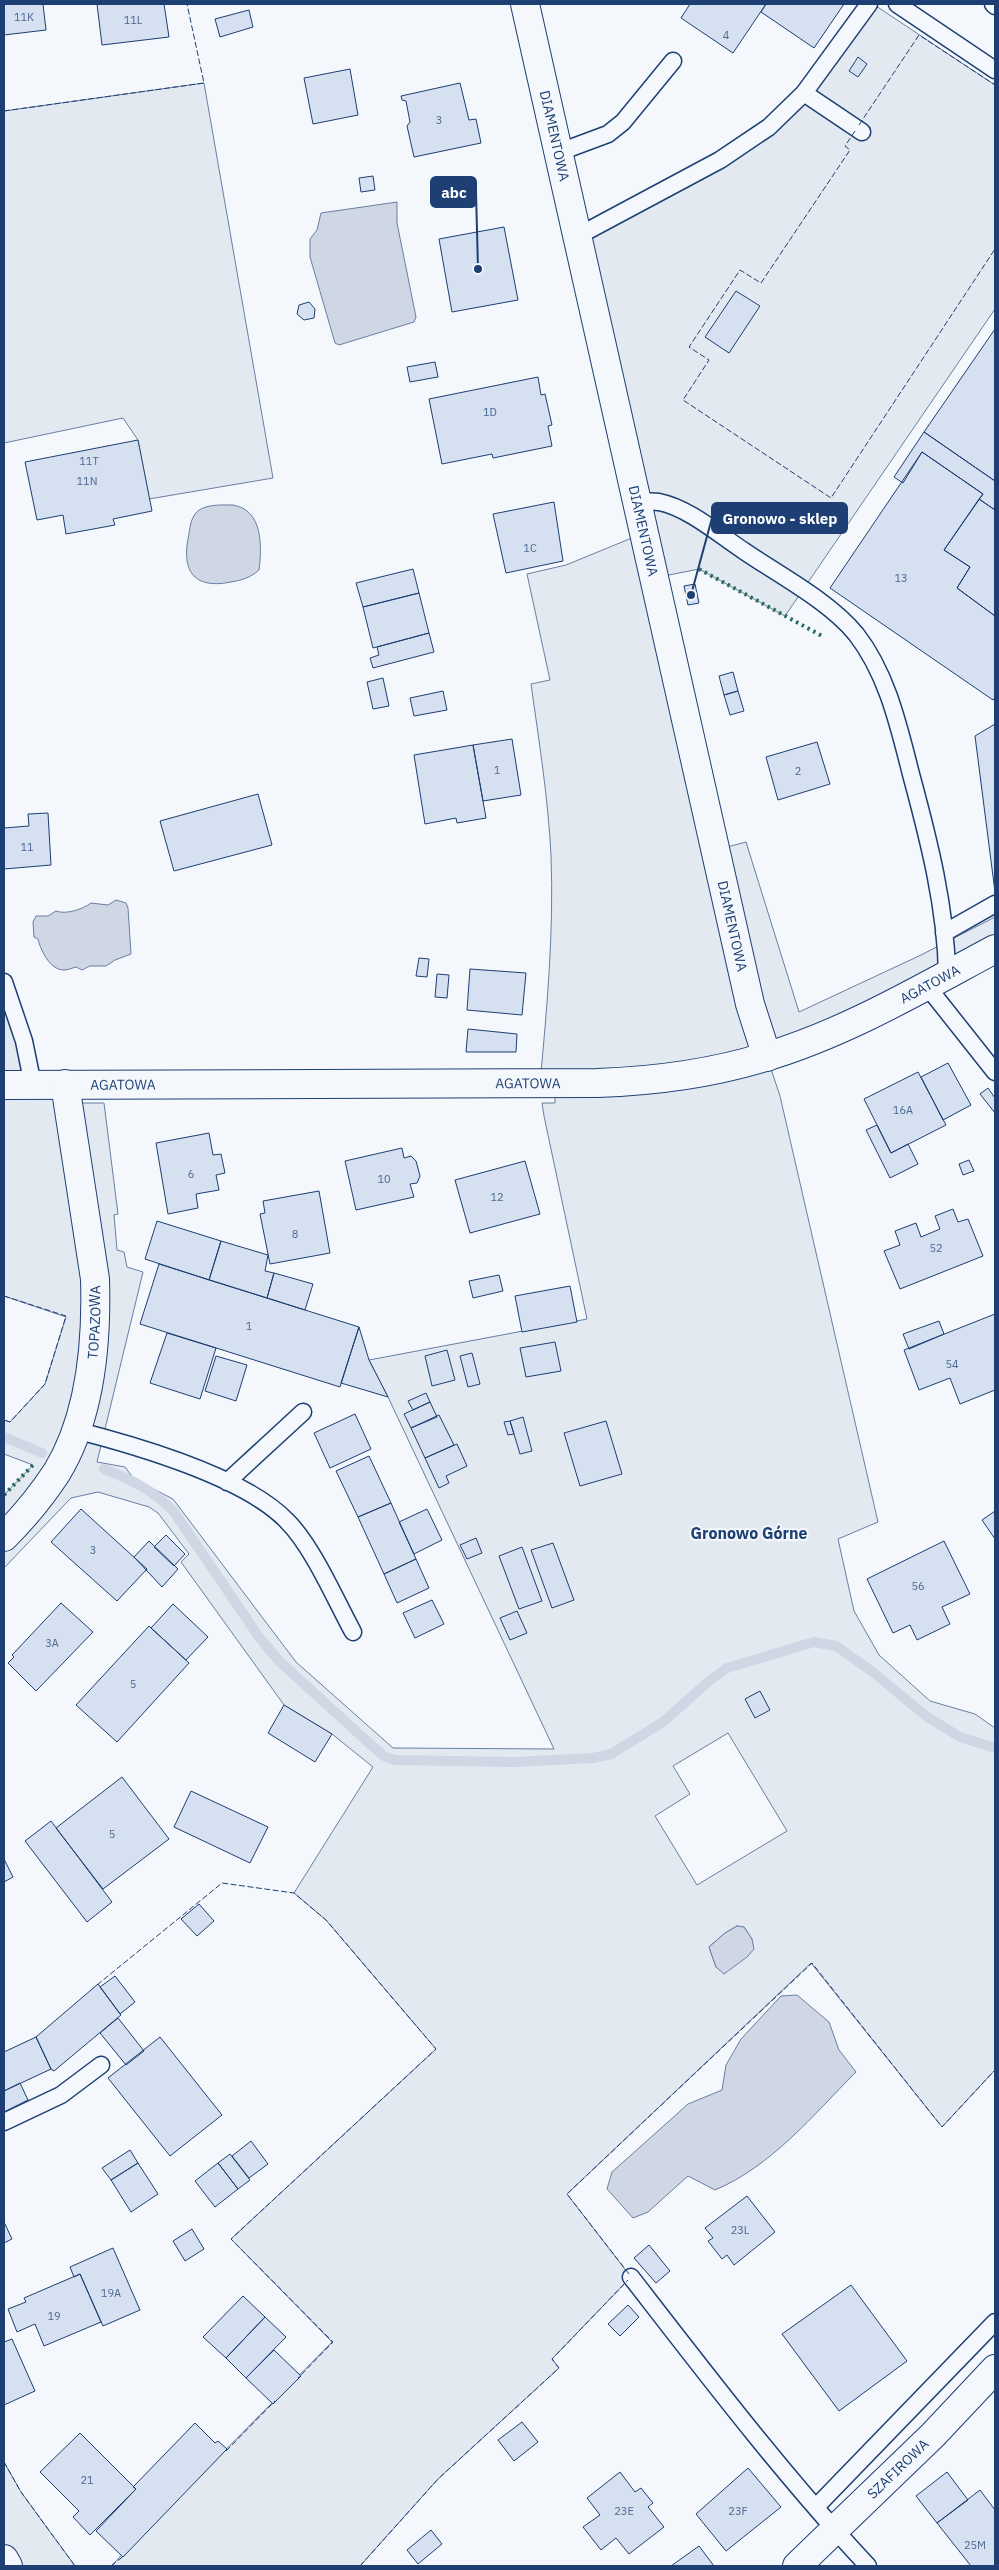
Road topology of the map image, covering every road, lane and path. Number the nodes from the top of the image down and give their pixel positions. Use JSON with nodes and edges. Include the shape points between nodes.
{"nodes":[{"id":1,"x":525,"y":4,"type":"edge"},
{"id":2,"x":869,"y":4,"type":"edge"},
{"id":3,"x":897,"y":4,"type":"edge"},
{"id":4,"x":673,"y":61,"type":"dead end"},
{"id":5,"x":995,"y":70,"type":"edge"},
{"id":6,"x":804,"y":93,"type":"junction"},
{"id":7,"x":862,"y":132,"type":"dead end"},
{"id":8,"x":557,"y":153,"type":"junction"},
{"id":9,"x":576,"y":237,"type":"junction"},
{"id":10,"x":636,"y":502,"type":"junction"},
{"id":11,"x":995,"y":904,"type":"edge"},
{"id":12,"x":944,"y":933,"type":"junction"},
{"id":13,"x":995,"y":949,"type":"edge"},
{"id":14,"x":936,"y":980,"type":"junction"},
{"id":15,"x":4,"y":982,"type":"edge"},
{"id":16,"x":767,"y":1057,"type":"junction"},
{"id":17,"x":995,"y":1072,"type":"edge"},
{"id":18,"x":65,"y":1084,"type":"junction"},
{"id":19,"x":4,"y":1085,"type":"edge"},
{"id":20,"x":33,"y":1085,"type":"junction"},
{"id":21,"x":303,"y":1412,"type":"dead end"},
{"id":22,"x":75,"y":1430,"type":"junction"},
{"id":23,"x":227,"y":1482,"type":"junction"},
{"id":24,"x":4,"y":1537,"type":"edge"},
{"id":25,"x":353,"y":1632,"type":"dead end"},
{"id":26,"x":101,"y":2065,"type":"dead end"},
{"id":27,"x":4,"y":2122,"type":"edge"},
{"id":28,"x":630,"y":2277,"type":"dead end"},
{"id":29,"x":995,"y":2322,"type":"edge"},
{"id":30,"x":995,"y":2369,"type":"edge"},
{"id":31,"x":816,"y":2508,"type":"junction"},
{"id":32,"x":835,"y":2531,"type":"junction"},
{"id":33,"x":4,"y":2559,"type":"edge"},
{"id":34,"x":8,"y":2566,"type":"edge"},
{"id":35,"x":797,"y":2566,"type":"edge"},
{"id":36,"x":868,"y":2566,"type":"edge"}],
"edges":[{"from":1,"to":8,"type":"street","name":"DIAMENTOWA"},
{"from":2,"to":6,"type":"lane"},
{"from":3,"to":5,"type":"lane"},
{"from":4,"to":8,"type":"lane","via":[[623,122],[608,134]]},
{"from":6,"to":7,"type":"lane"},
{"from":6,"to":9,"type":"lane","via":[[778,120],[735,150]]},
{"from":8,"to":9,"type":"street","name":"DIAMENTOWA"},
{"from":9,"to":10,"type":"street","name":"DIAMENTOWA"},
{"from":10,"to":12,"type":"lane","via":[[657,502],[686,513],[803,590],[840,618],[855,634],[871,657],[893,706],[925,827]]},
{"from":10,"to":16,"type":"street","name":"DIAMENTOWA","via":[[750,1004]]},
{"from":11,"to":12,"type":"lane"},
{"from":12,"to":14,"type":"lane"},
{"from":13,"to":14,"type":"street","name":"AGATOWA"},
{"from":14,"to":16,"type":"street","name":"AGATOWA","via":[[826,1034]]},
{"from":14,"to":17,"type":"lane"},
{"from":15,"to":20,"type":"lane","via":[[24,1041]]},
{"from":16,"to":18,"type":"street","name":"AGATOWA","via":[[686,1076],[622,1083]]},
{"from":18,"to":20,"type":"street","name":"AGATOWA"},
{"from":18,"to":22,"type":"street","name":"TOPAZOWA","via":[[95,1279],[96,1311],[89,1379]]},
{"from":19,"to":20,"type":"street","name":"AGATOWA"},
{"from":21,"to":23,"type":"lane"},
{"from":22,"to":23,"type":"lane","via":[[137,1446]]},
{"from":22,"to":24,"type":"street","name":"TOPAZOWA","via":[[56,1473]]},
{"from":23,"to":25,"type":"lane","via":[[289,1522],[305,1544]]},
{"from":26,"to":27,"type":"lane","via":[[61,2095]]},
{"from":28,"to":31,"type":"lane"},
{"from":29,"to":31,"type":"lane"},
{"from":30,"to":32,"type":"street","name":"SZAFIROWA"},
{"from":31,"to":32,"type":"lane"},
{"from":32,"to":35,"type":"street","name":"SZAFIROWA"},
{"from":32,"to":36,"type":"lane"},
{"from":33,"to":34,"type":"street"}]}
